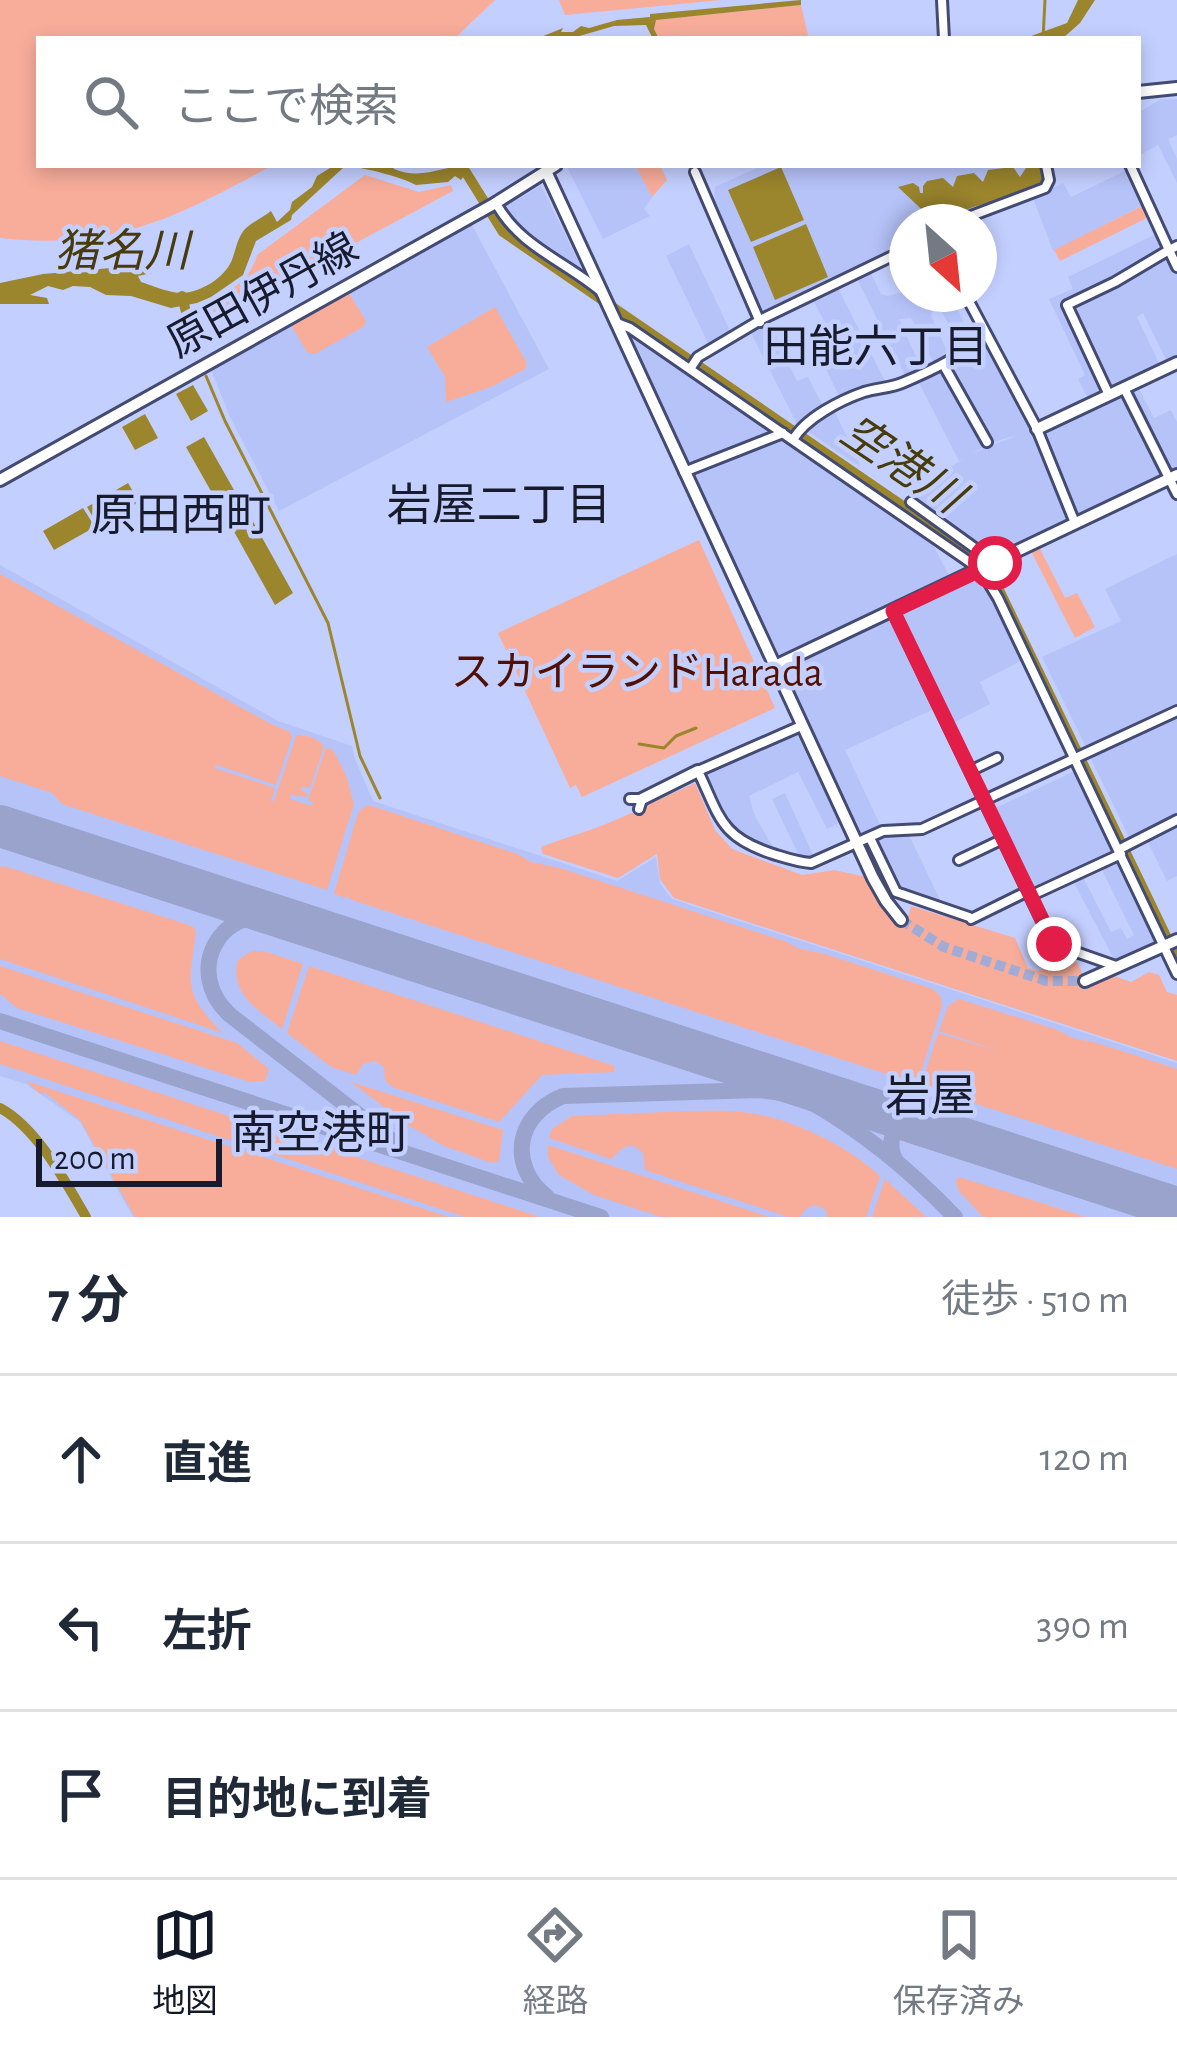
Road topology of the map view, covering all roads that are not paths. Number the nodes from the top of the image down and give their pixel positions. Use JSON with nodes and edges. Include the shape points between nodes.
{"nodes":[{"id":1,"x":942,"y":0,"type":"edge"},
{"id":2,"x":944,"y":36,"type":"edge"},
{"id":3,"x":1177,"y":88,"type":"edge"},
{"id":4,"x":1141,"y":92,"type":"edge"},
{"id":5,"x":551,"y":168,"type":"edge"},
{"id":6,"x":1047,"y":168,"type":"edge"},
{"id":7,"x":1132,"y":168,"type":"edge"},
{"id":8,"x":694,"y":172,"type":"dead end"},
{"id":9,"x":491,"y":206,"type":"junction"},
{"id":10,"x":997,"y":206,"type":"edge"},
{"id":11,"x":1173,"y":248,"type":"edge"},
{"id":12,"x":889,"y":258,"type":"edge"},
{"id":13,"x":1177,"y":267,"type":"edge"},
{"id":14,"x":601,"y":291,"type":"junction"},
{"id":15,"x":974,"y":312,"type":"edge"},
{"id":16,"x":615,"y":320,"type":"junction"},
{"id":17,"x":760,"y":322,"type":"junction"},
{"id":18,"x":985,"y":333,"type":"junction"},
{"id":19,"x":1177,"y":363,"type":"edge"},
{"id":20,"x":943,"y":364,"type":"junction"},
{"id":21,"x":692,"y":365,"type":"junction"},
{"id":22,"x":1124,"y":387,"type":"junction"},
{"id":23,"x":1109,"y":394,"type":"junction"},
{"id":24,"x":1037,"y":429,"type":"junction"},
{"id":25,"x":783,"y":434,"type":"junction"},
{"id":26,"x":795,"y":436,"type":"junction"},
{"id":27,"x":987,"y":442,"type":"dead end"},
{"id":28,"x":685,"y":472,"type":"junction"},
{"id":29,"x":1173,"y":477,"type":"edge"},
{"id":30,"x":0,"y":480,"type":"edge"},
{"id":31,"x":1177,"y":494,"type":"edge"},
{"id":32,"x":911,"y":502,"type":"dead end"},
{"id":33,"x":1076,"y":525,"type":"junction"},
{"id":34,"x":988,"y":566,"type":"junction"},
{"id":35,"x":893,"y":611,"type":"junction"},
{"id":36,"x":775,"y":666,"type":"junction"},
{"id":37,"x":1177,"y":710,"type":"edge"},
{"id":38,"x":802,"y":726,"type":"junction"},
{"id":39,"x":1079,"y":756,"type":"junction"},
{"id":40,"x":997,"y":758,"type":"dead end"},
{"id":41,"x":972,"y":770,"type":"junction"},
{"id":42,"x":698,"y":771,"type":"junction"},
{"id":43,"x":985,"y":800,"type":"junction"},
{"id":44,"x":637,"y":802,"type":"dead end"},
{"id":45,"x":1177,"y":820,"type":"edge"},
{"id":46,"x":870,"y":838,"type":"junction"},
{"id":47,"x":1003,"y":839,"type":"junction"},
{"id":48,"x":857,"y":844,"type":"junction"},
{"id":49,"x":1122,"y":849,"type":"junction"},
{"id":50,"x":959,"y":860,"type":"dead end"},
{"id":51,"x":1029,"y":893,"type":"junction"},
{"id":52,"x":901,"y":920,"type":"tunnel mouth"},
{"id":53,"x":1177,"y":940,"type":"edge"},
{"id":54,"x":1164,"y":946,"type":"junction"},
{"id":55,"x":1119,"y":967,"type":"junction"},
{"id":56,"x":1177,"y":974,"type":"edge"},
{"id":57,"x":1085,"y":981,"type":"tunnel mouth"}],
"edges":[{"from":1,"to":2,"type":"street"},
{"from":3,"to":4,"type":"street"},
{"from":5,"to":9,"type":"street","name":"原田伊丹線"},
{"from":5,"to":14,"type":"street"},
{"from":6,"to":10,"type":"street","via":[[1049,185]]},
{"from":7,"to":11,"type":"street"},
{"from":8,"to":17,"type":"street"},
{"from":9,"to":14,"type":"street"},
{"from":9,"to":30,"type":"street","name":"原田伊丹線"},
{"from":11,"to":13,"type":"street"},
{"from":11,"to":23,"type":"street","via":[[1067,305]]},
{"from":12,"to":17,"type":"street"},
{"from":14,"to":16,"type":"street"},
{"from":15,"to":18,"type":"street"},
{"from":16,"to":21,"type":"street"},
{"from":16,"to":28,"type":"street"},
{"from":17,"to":21,"type":"street"},
{"from":18,"to":20,"type":"street"},
{"from":18,"to":24,"type":"street"},
{"from":19,"to":22,"type":"street"},
{"from":20,"to":26,"type":"street","via":[[864,392],[812,418]]},
{"from":20,"to":27,"type":"street"},
{"from":21,"to":25,"type":"street"},
{"from":22,"to":23,"type":"street"},
{"from":22,"to":29,"type":"street"},
{"from":23,"to":24,"type":"street"},
{"from":24,"to":33,"type":"street"},
{"from":25,"to":26,"type":"street"},
{"from":25,"to":28,"type":"street"},
{"from":26,"to":34,"type":"street"},
{"from":28,"to":36,"type":"street"},
{"from":29,"to":31,"type":"street"},
{"from":29,"to":33,"type":"street"},
{"from":32,"to":34,"type":"street"},
{"from":33,"to":34,"type":"street"},
{"from":34,"to":35,"type":"street"},
{"from":34,"to":39,"type":"street"},
{"from":35,"to":36,"type":"street"},
{"from":35,"to":41,"type":"street"},
{"from":36,"to":38,"type":"street"},
{"from":37,"to":39,"type":"street"},
{"from":38,"to":42,"type":"street"},
{"from":38,"to":48,"type":"street"},
{"from":39,"to":43,"type":"street"},
{"from":39,"to":49,"type":"street"},
{"from":40,"to":41,"type":"street"},
{"from":41,"to":43,"type":"street"},
{"from":42,"to":44,"type":"street"},
{"from":42,"to":48,"type":"street","via":[[725,826],[746,845],[811,863]]},
{"from":43,"to":46,"type":"street","via":[[922,829]]},
{"from":43,"to":47,"type":"street"},
{"from":45,"to":49,"type":"street"},
{"from":46,"to":48,"type":"street"},
{"from":46,"to":51,"type":"street","via":[[896,892],[970,918]]},
{"from":47,"to":50,"type":"street"},
{"from":47,"to":51,"type":"street"},
{"from":48,"to":52,"type":"street"},
{"from":49,"to":51,"type":"street"},
{"from":49,"to":54,"type":"street"},
{"from":51,"to":55,"type":"street","via":[[1054,944]]},
{"from":53,"to":54,"type":"street"},
{"from":54,"to":55,"type":"street"},
{"from":54,"to":56,"type":"street"},
{"from":55,"to":57,"type":"street"}]}
